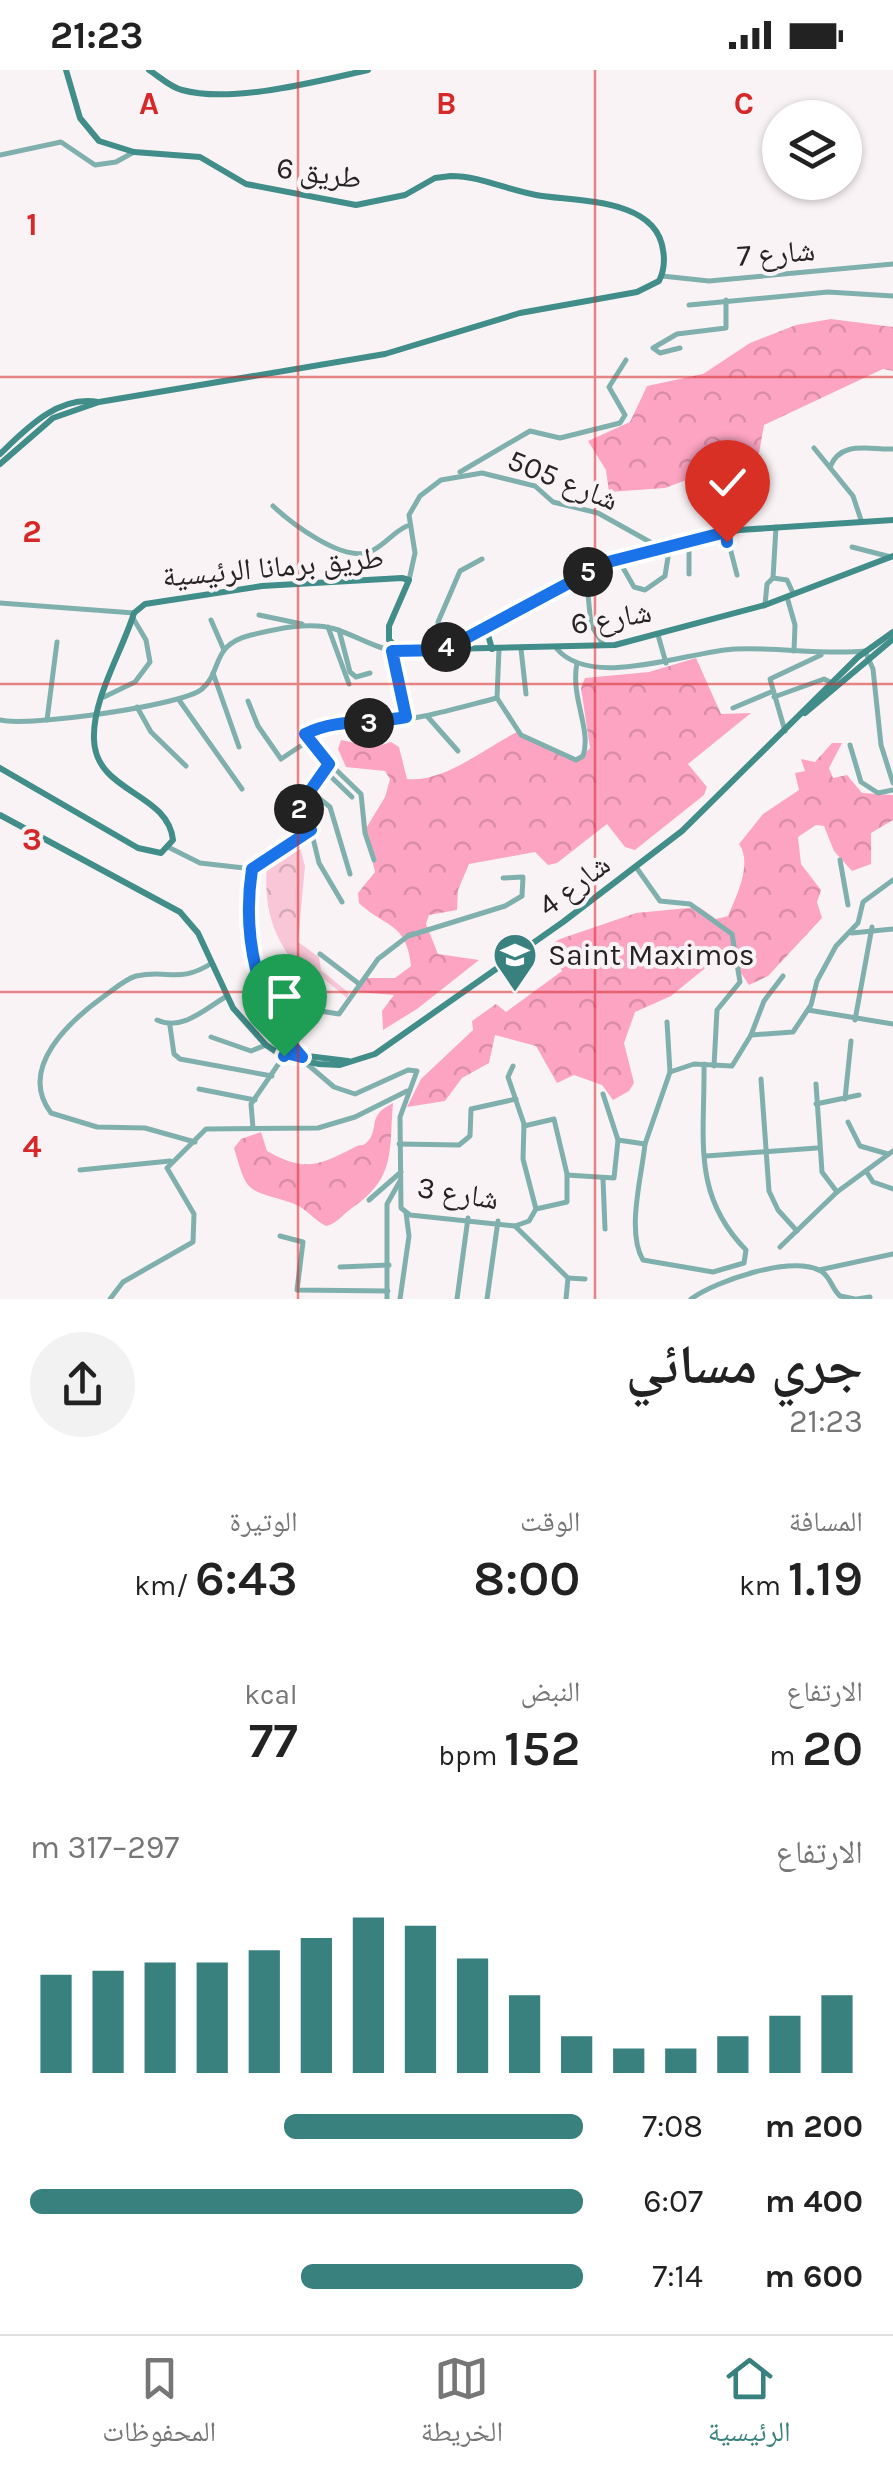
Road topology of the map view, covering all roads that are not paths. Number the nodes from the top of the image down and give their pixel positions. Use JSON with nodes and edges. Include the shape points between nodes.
{"nodes":[{"id":1,"x":66,"y":70,"type":"edge"},
{"id":2,"x":149,"y":70,"type":"edge"},
{"id":3,"x":368,"y":70,"type":"edge"},
{"id":4,"x":134,"y":152,"type":"junction"},
{"id":5,"x":0,"y":156,"type":"edge"},
{"id":6,"x":893,"y":264,"type":"edge"},
{"id":7,"x":662,"y":276,"type":"junction"},
{"id":8,"x":893,"y":296,"type":"edge"},
{"id":9,"x":726,"y":300,"type":"junction"},
{"id":10,"x":688,"y":305,"type":"dead end"},
{"id":11,"x":680,"y":348,"type":"dead end"},
{"id":12,"x":626,"y":360,"type":"dead end"},
{"id":13,"x":99,"y":402,"type":"junction"},
{"id":14,"x":814,"y":448,"type":"dead end"},
{"id":15,"x":893,"y":449,"type":"edge"},
{"id":16,"x":0,"y":454,"type":"edge"},
{"id":17,"x":0,"y":464,"type":"edge"},
{"id":18,"x":830,"y":467,"type":"junction"},
{"id":19,"x":458,"y":474,"type":"junction"},
{"id":20,"x":273,"y":506,"type":"dead end"},
{"id":21,"x":861,"y":520,"type":"junction"},
{"id":22,"x":893,"y":520,"type":"edge"},
{"id":23,"x":408,"y":526,"type":"junction"},
{"id":24,"x":776,"y":528,"type":"junction"},
{"id":25,"x":726,"y":532,"type":"junction"},
{"id":26,"x":689,"y":539,"type":"junction"},
{"id":27,"x":670,"y":544,"type":"junction"},
{"id":28,"x":659,"y":547,"type":"junction"},
{"id":29,"x":852,"y":547,"type":"dead end"},
{"id":30,"x":892,"y":557,"type":"edge"},
{"id":31,"x":482,"y":558,"type":"dead end"},
{"id":32,"x":618,"y":559,"type":"junction"},
{"id":33,"x":586,"y":573,"type":"junction"},
{"id":34,"x":690,"y":574,"type":"dead end"},
{"id":35,"x":736,"y":575,"type":"dead end"},
{"id":36,"x":773,"y":578,"type":"junction"},
{"id":37,"x":409,"y":580,"type":"junction"},
{"id":38,"x":790,"y":596,"type":"junction"},
{"id":39,"x":0,"y":603,"type":"edge"},
{"id":40,"x":765,"y":605,"type":"junction"},
{"id":41,"x":259,"y":615,"type":"dead end"},
{"id":42,"x":134,"y":616,"type":"junction"},
{"id":43,"x":210,"y":620,"type":"dead end"},
{"id":44,"x":485,"y":624,"type":"junction"},
{"id":45,"x":310,"y":625,"type":"junction"},
{"id":46,"x":328,"y":626,"type":"junction"},
{"id":47,"x":339,"y":630,"type":"junction"},
{"id":48,"x":658,"y":634,"type":"junction"},
{"id":49,"x":462,"y":636,"type":"junction"},
{"id":50,"x":893,"y":636,"type":"edge"},
{"id":51,"x":57,"y":642,"type":"dead end"},
{"id":52,"x":605,"y":647,"type":"junction"},
{"id":53,"x":521,"y":648,"type":"junction"},
{"id":54,"x":467,"y":649,"type":"junction"},
{"id":55,"x":496,"y":649,"type":"junction"},
{"id":56,"x":558,"y":649,"type":"junction"},
{"id":57,"x":224,"y":650,"type":"junction"},
{"id":58,"x":443,"y":650,"type":"junction"},
{"id":59,"x":392,"y":651,"type":"junction"},
{"id":60,"x":794,"y":651,"type":"junction"},
{"id":61,"x":846,"y":651,"type":"junction"},
{"id":62,"x":402,"y":652,"type":"junction"},
{"id":63,"x":867,"y":653,"type":"junction"},
{"id":64,"x":666,"y":662,"type":"junction"},
{"id":65,"x":577,"y":663,"type":"junction"},
{"id":66,"x":854,"y":666,"type":"junction"},
{"id":67,"x":212,"y":670,"type":"junction"},
{"id":68,"x":370,"y":673,"type":"dead end"},
{"id":69,"x":832,"y":683,"type":"junction"},
{"id":70,"x":349,"y":684,"type":"dead end"},
{"id":71,"x":526,"y":694,"type":"dead end"},
{"id":72,"x":774,"y":694,"type":"junction"},
{"id":73,"x":104,"y":698,"type":"junction"},
{"id":74,"x":497,"y":698,"type":"junction"},
{"id":75,"x":179,"y":700,"type":"junction"},
{"id":76,"x":248,"y":701,"type":"dead end"},
{"id":77,"x":138,"y":707,"type":"junction"},
{"id":78,"x":733,"y":708,"type":"dead end"},
{"id":79,"x":99,"y":712,"type":"junction"},
{"id":80,"x":804,"y":714,"type":"junction"},
{"id":81,"x":427,"y":716,"type":"junction"},
{"id":82,"x":406,"y":717,"type":"junction"},
{"id":83,"x":0,"y":720,"type":"edge"},
{"id":84,"x":47,"y":720,"type":"junction"},
{"id":85,"x":785,"y":731,"type":"junction"},
{"id":86,"x":308,"y":741,"type":"junction"},
{"id":87,"x":850,"y":745,"type":"dead end"},
{"id":88,"x":239,"y":747,"type":"dead end"},
{"id":89,"x":458,"y":751,"type":"dead end"},
{"id":90,"x":186,"y":766,"type":"dead end"},
{"id":91,"x":326,"y":766,"type":"junction"},
{"id":92,"x":0,"y":768,"type":"edge"},
{"id":93,"x":893,"y":786,"type":"edge"},
{"id":94,"x":242,"y":789,"type":"dead end"},
{"id":95,"x":309,"y":790,"type":"junction"},
{"id":96,"x":352,"y":798,"type":"dead end"},
{"id":97,"x":0,"y":815,"type":"edge"},
{"id":98,"x":311,"y":830,"type":"junction"},
{"id":99,"x":170,"y":848,"type":"junction"},
{"id":100,"x":374,"y":860,"type":"dead end"},
{"id":101,"x":840,"y":860,"type":"dead end"},
{"id":102,"x":636,"y":867,"type":"junction"},
{"id":103,"x":252,"y":869,"type":"junction"},
{"id":104,"x":350,"y":874,"type":"dead end"},
{"id":105,"x":502,"y":878,"type":"dead end"},
{"id":106,"x":893,"y":880,"type":"edge"},
{"id":107,"x":342,"y":902,"type":"dead end"},
{"id":108,"x":848,"y":905,"type":"junction"},
{"id":109,"x":862,"y":906,"type":"junction"},
{"id":110,"x":840,"y":910,"type":"dead end"},
{"id":111,"x":872,"y":928,"type":"junction"},
{"id":112,"x":893,"y":929,"type":"edge"},
{"id":113,"x":850,"y":933,"type":"junction"},
{"id":114,"x":320,"y":954,"type":"dead end"},
{"id":115,"x":212,"y":963,"type":"junction"},
{"id":116,"x":783,"y":976,"type":"dead end"},
{"id":117,"x":358,"y":983,"type":"junction"},
{"id":118,"x":227,"y":996,"type":"junction"},
{"id":119,"x":808,"y":1010,"type":"junction"},
{"id":120,"x":272,"y":1019,"type":"junction"},
{"id":121,"x":157,"y":1020,"type":"dead end"},
{"id":122,"x":855,"y":1020,"type":"junction"},
{"id":123,"x":667,"y":1022,"type":"dead end"},
{"id":124,"x":893,"y":1024,"type":"edge"},
{"id":125,"x":170,"y":1026,"type":"junction"},
{"id":126,"x":751,"y":1035,"type":"junction"},
{"id":127,"x":211,"y":1037,"type":"dead end"},
{"id":128,"x":851,"y":1041,"type":"dead end"},
{"id":129,"x":266,"y":1044,"type":"junction"},
{"id":130,"x":282,"y":1053,"type":"junction"},
{"id":131,"x":304,"y":1059,"type":"junction"},
{"id":132,"x":318,"y":1061,"type":"junction"},
{"id":133,"x":704,"y":1064,"type":"junction"},
{"id":134,"x":513,"y":1066,"type":"dead end"},
{"id":135,"x":714,"y":1066,"type":"junction"},
{"id":136,"x":670,"y":1072,"type":"junction"},
{"id":137,"x":272,"y":1076,"type":"junction"},
{"id":138,"x":325,"y":1078,"type":"junction"},
{"id":139,"x":761,"y":1080,"type":"dead end"},
{"id":140,"x":816,"y":1084,"type":"dead end"},
{"id":141,"x":199,"y":1089,"type":"dead end"},
{"id":142,"x":409,"y":1090,"type":"junction"},
{"id":143,"x":603,"y":1094,"type":"dead end"},
{"id":144,"x":860,"y":1095,"type":"dead end"},
{"id":145,"x":516,"y":1099,"type":"junction"},
{"id":146,"x":844,"y":1099,"type":"junction"},
{"id":147,"x":255,"y":1100,"type":"junction"},
{"id":148,"x":816,"y":1104,"type":"junction"},
{"id":149,"x":848,"y":1122,"type":"dead end"},
{"id":150,"x":524,"y":1126,"type":"junction"},
{"id":151,"x":253,"y":1128,"type":"junction"},
{"id":152,"x":618,"y":1140,"type":"junction"},
{"id":153,"x":195,"y":1142,"type":"junction"},
{"id":154,"x":399,"y":1144,"type":"junction"},
{"id":155,"x":645,"y":1144,"type":"junction"},
{"id":156,"x":819,"y":1148,"type":"junction"},
{"id":157,"x":765,"y":1152,"type":"junction"},
{"id":158,"x":891,"y":1152,"type":"edge"},
{"id":159,"x":706,"y":1156,"type":"junction"},
{"id":160,"x":170,"y":1161,"type":"junction"},
{"id":161,"x":80,"y":1170,"type":"dead end"},
{"id":162,"x":866,"y":1172,"type":"junction"},
{"id":163,"x":401,"y":1175,"type":"junction"},
{"id":164,"x":567,"y":1175,"type":"junction"},
{"id":165,"x":604,"y":1179,"type":"junction"},
{"id":166,"x":893,"y":1189,"type":"edge"},
{"id":167,"x":838,"y":1192,"type":"junction"},
{"id":168,"x":369,"y":1200,"type":"dead end"},
{"id":169,"x":536,"y":1209,"type":"junction"},
{"id":170,"x":406,"y":1214,"type":"junction"},
{"id":171,"x":468,"y":1218,"type":"junction"},
{"id":172,"x":498,"y":1221,"type":"junction"},
{"id":173,"x":515,"y":1226,"type":"junction"},
{"id":174,"x":605,"y":1229,"type":"dead end"},
{"id":175,"x":798,"y":1231,"type":"junction"},
{"id":176,"x":280,"y":1236,"type":"dead end"},
{"id":177,"x":780,"y":1247,"type":"dead end"},
{"id":178,"x":893,"y":1254,"type":"edge"},
{"id":179,"x":389,"y":1264,"type":"junction"},
{"id":180,"x":340,"y":1267,"type":"dead end"},
{"id":181,"x":819,"y":1270,"type":"junction"},
{"id":182,"x":718,"y":1272,"type":"junction"},
{"id":183,"x":568,"y":1278,"type":"junction"},
{"id":184,"x":585,"y":1279,"type":"dead end"},
{"id":185,"x":713,"y":1283,"type":"junction"},
{"id":186,"x":387,"y":1295,"type":"edge"},
{"id":187,"x":870,"y":1296,"type":"edge"},
{"id":188,"x":110,"y":1299,"type":"edge"},
{"id":189,"x":400,"y":1299,"type":"edge"},
{"id":190,"x":457,"y":1299,"type":"edge"},
{"id":191,"x":488,"y":1299,"type":"edge"},
{"id":192,"x":566,"y":1299,"type":"edge"},
{"id":193,"x":691,"y":1299,"type":"edge"},
{"id":194,"x":856,"y":1299,"type":"edge"}],
"edges":[{"from":1,"to":4,"type":"street","name":"طريق 6","via":[[88,132]]},
{"from":2,"to":3,"type":"street","via":[[177,88],[204,92]]},
{"from":4,"to":5,"type":"street","via":[[95,166],[61,142]]},
{"from":4,"to":7,"type":"street","name":"طريق 6","via":[[190,154],[246,184],[356,205],[458,176],[614,208],[649,221],[661,240]]},
{"from":6,"to":7,"type":"street","name":"شارع 7","via":[[709,282]]},
{"from":7,"to":13,"type":"street","via":[[637,292],[539,308],[386,354]]},
{"from":8,"to":9,"type":"street"},
{"from":9,"to":10,"type":"street"},
{"from":9,"to":11,"type":"street","via":[[726,328],[678,334],[653,348]]},
{"from":12,"to":19,"type":"street","via":[[610,387],[625,415],[620,423],[560,438],[530,431]]},
{"from":13,"to":16,"type":"street","via":[[49,412]]},
{"from":13,"to":17,"type":"street","via":[[53,418]]},
{"from":14,"to":18,"type":"street"},
{"from":15,"to":18,"type":"street","via":[[846,449]]},
{"from":18,"to":21,"type":"street","via":[[853,496]]},
{"from":19,"to":23,"type":"street","name":"شارع 505","via":[[426,490]]},
{"from":19,"to":28,"type":"street","name":"شارع 505","via":[[524,482],[553,502],[598,513]]},
{"from":20,"to":23,"type":"street","via":[[305,534],[354,552],[369,552]]},
{"from":21,"to":22,"type":"street"},
{"from":21,"to":24,"type":"street"},
{"from":23,"to":37,"type":"street","via":[[415,553]]},
{"from":24,"to":25,"type":"street"},
{"from":24,"to":36,"type":"street"},
{"from":25,"to":26,"type":"street"},
{"from":25,"to":35,"type":"street"},
{"from":26,"to":27,"type":"street"},
{"from":26,"to":34,"type":"street"},
{"from":27,"to":28,"type":"street"},
{"from":27,"to":32,"type":"street","via":[[665,576],[645,590],[634,587]]},
{"from":28,"to":32,"type":"street"},
{"from":29,"to":30,"type":"street"},
{"from":30,"to":38,"type":"street","name":"شارع 6"},
{"from":31,"to":58,"type":"street","via":[[462,568],[444,606],[437,627]]},
{"from":32,"to":33,"type":"street"},
{"from":33,"to":44,"type":"street"},
{"from":33,"to":52,"type":"street","via":[[591,624]]},
{"from":36,"to":38,"type":"street","via":[[787,580]]},
{"from":36,"to":40,"type":"street"},
{"from":37,"to":42,"type":"street","name":"طريق برمانا الرئيسية","via":[[162,598]]},
{"from":37,"to":62,"type":"street","name":"طريق برمانا الرئيسية","via":[[388,635]]},
{"from":38,"to":40,"type":"street","name":"شارع 6"},
{"from":38,"to":60,"type":"street"},
{"from":39,"to":42,"type":"street"},
{"from":40,"to":48,"type":"street","name":"شارع 6"},
{"from":41,"to":45,"type":"street"},
{"from":42,"to":73,"type":"street","name":"طريق برمانا الرئيسية"},
{"from":42,"to":73,"type":"street","via":[[150,662],[136,682]]},
{"from":43,"to":57,"type":"street"},
{"from":44,"to":49,"type":"street"},
{"from":44,"to":55,"type":"street"},
{"from":45,"to":46,"type":"street"},
{"from":45,"to":57,"type":"street","via":[[249,636]]},
{"from":46,"to":47,"type":"street"},
{"from":46,"to":70,"type":"street"},
{"from":47,"to":59,"type":"street"},
{"from":47,"to":68,"type":"street","via":[[350,672]]},
{"from":48,"to":52,"type":"street","name":"شارع 6"},
{"from":48,"to":64,"type":"street"},
{"from":49,"to":54,"type":"street"},
{"from":49,"to":58,"type":"street"},
{"from":50,"to":63,"type":"street","name":"شارع 4"},
{"from":51,"to":84,"type":"street"},
{"from":52,"to":56,"type":"street","name":"شارع 6"},
{"from":53,"to":55,"type":"street","name":"شارع 6"},
{"from":53,"to":56,"type":"street","name":"شارع 6"},
{"from":53,"to":71,"type":"street"},
{"from":54,"to":55,"type":"street","name":"شارع 6"},
{"from":54,"to":58,"type":"street","name":"شارع 6"},
{"from":55,"to":74,"type":"street"},
{"from":56,"to":65,"type":"street"},
{"from":57,"to":67,"type":"street"},
{"from":58,"to":62,"type":"street"},
{"from":59,"to":62,"type":"street"},
{"from":59,"to":82,"type":"street"},
{"from":60,"to":61,"type":"street"},
{"from":60,"to":64,"type":"street","via":[[724,650]]},
{"from":61,"to":63,"type":"street"},
{"from":61,"to":72,"type":"street","via":[[772,676]]},
{"from":63,"to":66,"type":"street","name":"شارع 4"},
{"from":63,"to":93,"type":"street"},
{"from":64,"to":65,"type":"street"},
{"from":65,"to":74,"type":"street","via":[[574,695],[588,739],[576,760],[521,735]]},
{"from":66,"to":69,"type":"street","name":"شارع 4"},
{"from":66,"to":80,"type":"street","name":"شارع 4"},
{"from":67,"to":75,"type":"street","via":[[204,687]]},
{"from":67,"to":88,"type":"street"},
{"from":69,"to":72,"type":"street","via":[[824,679]]},
{"from":69,"to":80,"type":"street","name":"شارع 4"},
{"from":72,"to":78,"type":"street"},
{"from":72,"to":85,"type":"street"},
{"from":73,"to":79,"type":"street","name":"طريق برمانا الرئيسية"},
{"from":74,"to":81,"type":"street"},
{"from":75,"to":77,"type":"street"},
{"from":75,"to":94,"type":"street"},
{"from":76,"to":86,"type":"street","via":[[282,759]]},
{"from":77,"to":79,"type":"street"},
{"from":77,"to":90,"type":"street","via":[[151,732]]},
{"from":79,"to":84,"type":"street"},
{"from":79,"to":99,"type":"street","name":"طريق برمانا الرئيسية","via":[[94,743],[103,770],[167,819]]},
{"from":80,"to":85,"type":"street","name":"شارع 4"},
{"from":81,"to":82,"type":"street"},
{"from":81,"to":89,"type":"street"},
{"from":82,"to":86,"type":"street","via":[[344,722],[309,731]]},
{"from":83,"to":84,"type":"street"},
{"from":85,"to":102,"type":"street","name":"شارع 4"},
{"from":86,"to":91,"type":"street"},
{"from":87,"to":93,"type":"street","via":[[860,782],[878,793]]},
{"from":91,"to":95,"type":"street"},
{"from":91,"to":96,"type":"street"},
{"from":91,"to":100,"type":"street","via":[[362,794]]},
{"from":92,"to":99,"type":"street","via":[[138,848],[152,854]]},
{"from":95,"to":98,"type":"street","via":[[298,808]]},
{"from":95,"to":104,"type":"street","via":[[330,807]]},
{"from":97,"to":115,"type":"street","name":"شارع 4","via":[[170,904],[198,933]]},
{"from":98,"to":103,"type":"street"},
{"from":98,"to":107,"type":"street","via":[[319,864]]},
{"from":99,"to":103,"type":"street","via":[[200,863]]},
{"from":101,"to":108,"type":"street"},
{"from":102,"to":132,"type":"street","name":"شارع 4","via":[[389,1046],[350,1061]]},
{"from":102,"to":135,"type":"street","via":[[660,901],[690,904],[732,934],[740,980],[715,1016]]},
{"from":103,"to":120,"type":"street","via":[[247,904]]},
{"from":105,"to":117,"type":"street","via":[[523,877],[522,896],[408,936]]},
{"from":106,"to":109,"type":"street"},
{"from":108,"to":109,"type":"street"},
{"from":108,"to":110,"type":"street"},
{"from":109,"to":113,"type":"street"},
{"from":111,"to":112,"type":"street"},
{"from":111,"to":113,"type":"street"},
{"from":111,"to":122,"type":"street"},
{"from":113,"to":119,"type":"street","via":[[820,974]]},
{"from":114,"to":117,"type":"street"},
{"from":115,"to":118,"type":"street","name":"شارع 4"},
{"from":115,"to":153,"type":"street","via":[[189,977],[135,976],[55,1037],[43,1072],[43,1100],[51,1113]]},
{"from":116,"to":126,"type":"street"},
{"from":117,"to":120,"type":"street","via":[[339,1014],[314,1010],[294,1028]]},
{"from":118,"to":125,"type":"street"},
{"from":118,"to":129,"type":"street","name":"شارع 4"},
{"from":119,"to":122,"type":"street"},
{"from":119,"to":126,"type":"street","via":[[790,1034]]},
{"from":120,"to":131,"type":"street"},
{"from":121,"to":125,"type":"street"},
{"from":122,"to":124,"type":"street"},
{"from":123,"to":136,"type":"street"},
{"from":125,"to":137,"type":"street","via":[[180,1059]]},
{"from":126,"to":135,"type":"street","via":[[735,1064]]},
{"from":127,"to":129,"type":"street","via":[[251,1051]]},
{"from":128,"to":146,"type":"street"},
{"from":129,"to":130,"type":"street","name":"شارع 4"},
{"from":130,"to":131,"type":"street","name":"شارع 4"},
{"from":130,"to":137,"type":"street"},
{"from":131,"to":132,"type":"street","name":"شارع 4"},
{"from":131,"to":138,"type":"street"},
{"from":132,"to":138,"type":"street"},
{"from":133,"to":135,"type":"street"},
{"from":133,"to":136,"type":"street"},
{"from":133,"to":159,"type":"street"},
{"from":134,"to":145,"type":"street","via":[[508,1078]]},
{"from":136,"to":155,"type":"street"},
{"from":137,"to":147,"type":"street"},
{"from":138,"to":142,"type":"street","via":[[340,1090],[363,1093],[414,1069],[418,1075]]},
{"from":139,"to":157,"type":"street"},
{"from":140,"to":148,"type":"street"},
{"from":141,"to":147,"type":"street"},
{"from":142,"to":151,"type":"street","via":[[336,1124]]},
{"from":142,"to":154,"type":"street","name":"شارع 3"},
{"from":143,"to":152,"type":"street"},
{"from":144,"to":146,"type":"street"},
{"from":145,"to":150,"type":"street"},
{"from":145,"to":154,"type":"street","via":[[471,1109],[470,1136],[460,1146]]},
{"from":146,"to":148,"type":"street"},
{"from":147,"to":151,"type":"street","via":[[249,1108]]},
{"from":148,"to":156,"type":"street"},
{"from":149,"to":158,"type":"street","via":[[862,1148]]},
{"from":150,"to":164,"type":"street","via":[[549,1118]]},
{"from":150,"to":169,"type":"street","via":[[523,1159]]},
{"from":151,"to":153,"type":"street","via":[[212,1127]]},
{"from":152,"to":155,"type":"street"},
{"from":152,"to":165,"type":"street","via":[[616,1173]]},
{"from":153,"to":160,"type":"street"},
{"from":154,"to":163,"type":"street","name":"شارع 3"},
{"from":155,"to":182,"type":"street","via":[[639,1252],[648,1263]]},
{"from":156,"to":157,"type":"street"},
{"from":156,"to":167,"type":"street","via":[[824,1180]]},
{"from":157,"to":159,"type":"street"},
{"from":157,"to":175,"type":"street","via":[[770,1198]]},
{"from":158,"to":162,"type":"street"},
{"from":159,"to":182,"type":"street","via":[[714,1212],[748,1256]]},
{"from":160,"to":161,"type":"street"},
{"from":160,"to":188,"type":"street","via":[[168,1177],[194,1214],[193,1242],[123,1282]]},
{"from":162,"to":166,"type":"street"},
{"from":162,"to":167,"type":"street"},
{"from":163,"to":168,"type":"street"},
{"from":163,"to":170,"type":"street","name":"شارع 3"},
{"from":163,"to":179,"type":"street","via":[[387,1204]]},
{"from":164,"to":165,"type":"street"},
{"from":164,"to":169,"type":"street","name":"شارع 3","via":[[567,1202]]},
{"from":165,"to":174,"type":"street"},
{"from":167,"to":175,"type":"street"},
{"from":169,"to":173,"type":"street","name":"شارع 3","via":[[530,1221]]},
{"from":170,"to":171,"type":"street","name":"شارع 3"},
{"from":170,"to":189,"type":"street"},
{"from":171,"to":172,"type":"street","name":"شارع 3"},
{"from":171,"to":190,"type":"street"},
{"from":172,"to":173,"type":"street","name":"شارع 3"},
{"from":172,"to":191,"type":"street"},
{"from":173,"to":183,"type":"street"},
{"from":175,"to":177,"type":"street"},
{"from":176,"to":186,"type":"street","via":[[302,1242],[297,1290]]},
{"from":178,"to":181,"type":"street"},
{"from":179,"to":180,"type":"street"},
{"from":179,"to":186,"type":"street"},
{"from":181,"to":185,"type":"street","via":[[745,1274]]},
{"from":181,"to":194,"type":"street","via":[[840,1296]]},
{"from":182,"to":185,"type":"street"},
{"from":183,"to":184,"type":"street"},
{"from":183,"to":192,"type":"street"},
{"from":185,"to":193,"type":"street"},
{"from":187,"to":194,"type":"street"}]}
